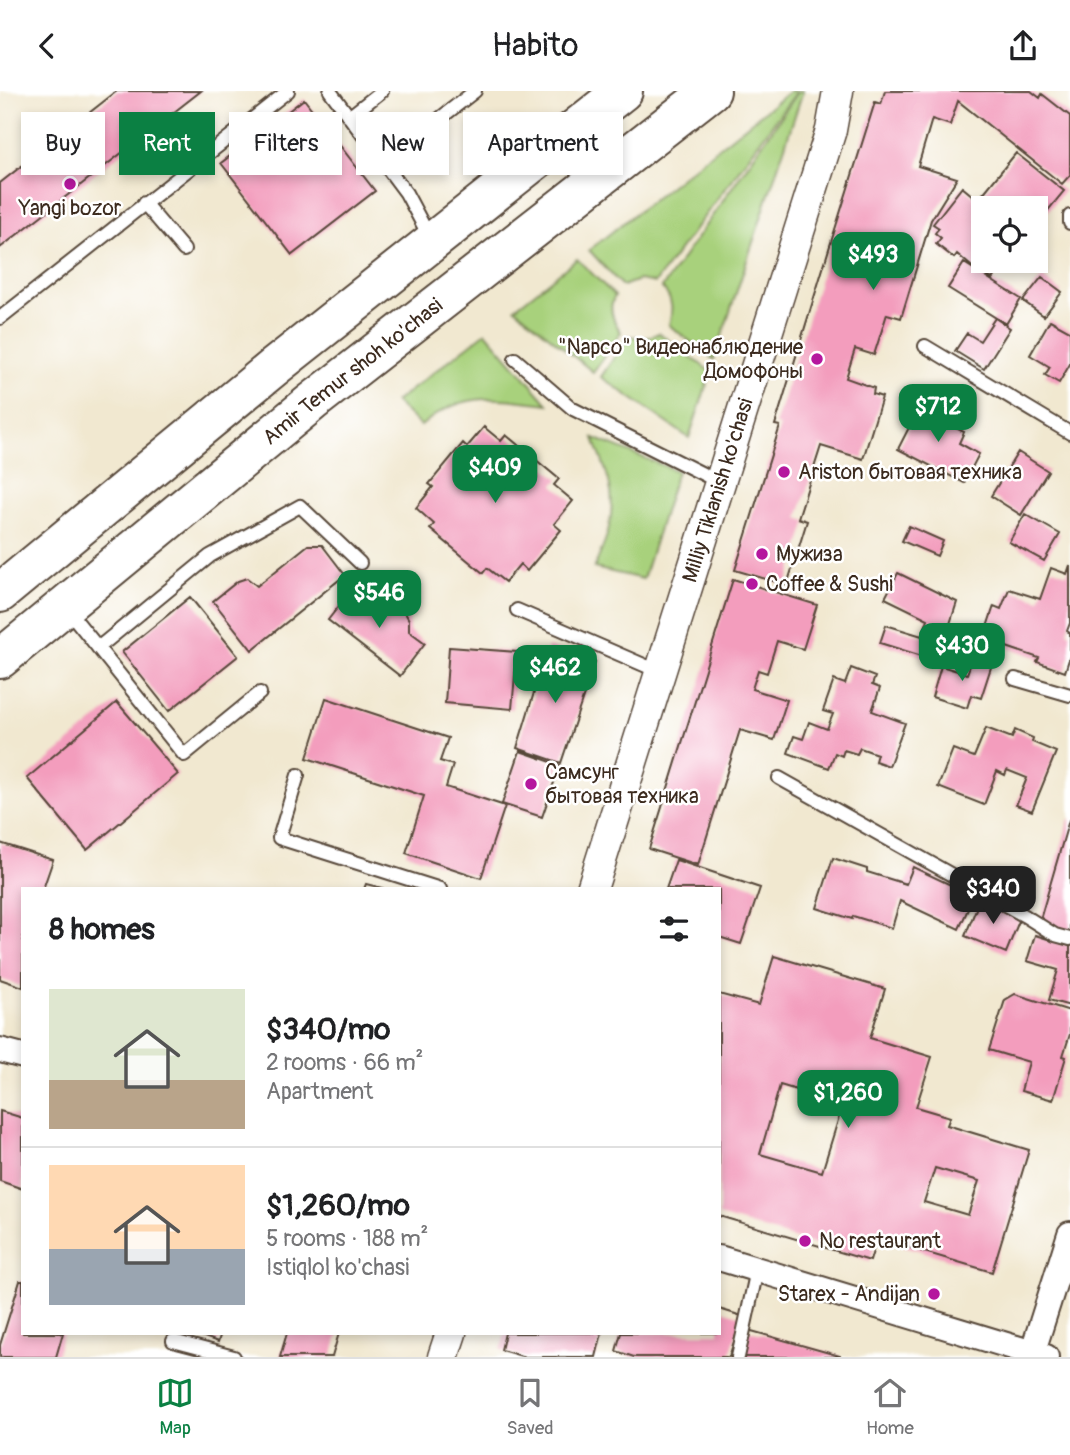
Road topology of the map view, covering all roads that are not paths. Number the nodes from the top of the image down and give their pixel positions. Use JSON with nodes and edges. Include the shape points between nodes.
{"nodes":[{"id":1,"x":288,"y":91,"type":"edge"},
{"id":2,"x":330,"y":91,"type":"edge"},
{"id":3,"x":382,"y":91,"type":"edge"},
{"id":4,"x":475,"y":91,"type":"edge"},
{"id":5,"x":623,"y":91,"type":"edge"},
{"id":6,"x":711,"y":91,"type":"edge"},
{"id":7,"x":838,"y":91,"type":"edge"},
{"id":8,"x":448,"y":112,"type":"edge"},
{"id":9,"x":349,"y":117,"type":"junction"},
{"id":10,"x":356,"y":126,"type":"edge"},
{"id":11,"x":392,"y":175,"type":"edge"},
{"id":12,"x":144,"y":203,"type":"junction"},
{"id":13,"x":1070,"y":216,"type":"edge"},
{"id":14,"x":1070,"y":223,"type":"edge"},
{"id":15,"x":432,"y":241,"type":"junction"},
{"id":16,"x":184,"y":250,"type":"dead end"},
{"id":17,"x":0,"y":318,"type":"edge"},
{"id":18,"x":925,"y":346,"type":"dead end"},
{"id":19,"x":515,"y":359,"type":"dead end"},
{"id":20,"x":1070,"y":433,"type":"edge"},
{"id":21,"x":720,"y":482,"type":"junction"},
{"id":22,"x":360,"y":563,"type":"dead end"},
{"id":23,"x":0,"y":593,"type":"edge"},
{"id":24,"x":65,"y":606,"type":"junction"},
{"id":25,"x":517,"y":610,"type":"dead end"},
{"id":26,"x":97,"y":648,"type":"junction"},
{"id":27,"x":0,"y":659,"type":"edge"},
{"id":28,"x":660,"y":672,"type":"junction"},
{"id":29,"x":1015,"y":679,"type":"dead end"},
{"id":30,"x":260,"y":693,"type":"dead end"},
{"id":31,"x":1070,"y":695,"type":"edge"},
{"id":32,"x":298,"y":775,"type":"dead end"},
{"id":33,"x":779,"y":778,"type":"dead end"},
{"id":34,"x":434,"y":887,"type":"edge"},
{"id":35,"x":593,"y":887,"type":"edge"},
{"id":36,"x":1070,"y":939,"type":"edge"},
{"id":37,"x":0,"y":1050,"type":"edge"},
{"id":38,"x":21,"y":1055,"type":"edge"},
{"id":39,"x":1070,"y":1234,"type":"edge"},
{"id":40,"x":721,"y":1259,"type":"edge"},
{"id":41,"x":757,"y":1270,"type":"junction"},
{"id":42,"x":450,"y":1335,"type":"edge"},
{"id":43,"x":173,"y":1341,"type":"dead end"},
{"id":44,"x":1036,"y":1356,"type":"edge"},
{"id":45,"x":234,"y":1357,"type":"edge"},
{"id":46,"x":443,"y":1357,"type":"edge"},
{"id":47,"x":738,"y":1357,"type":"edge"}],
"edges":[{"from":1,"to":12,"type":"lane"},
{"from":2,"to":9,"type":"lane"},
{"from":3,"to":9,"type":"lane"},
{"from":4,"to":8,"type":"lane"},
{"from":5,"to":15,"type":"main road"},
{"from":6,"to":24,"type":"main road","name":"Amir Temur shoh ko'chasi","via":[[312,402]]},
{"from":7,"to":21,"type":"street","name":"Milliy Tiklanish ko'chasi","via":[[831,130]]},
{"from":9,"to":10,"type":"lane"},
{"from":11,"to":15,"type":"lane"},
{"from":12,"to":16,"type":"lane"},
{"from":12,"to":17,"type":"lane"},
{"from":13,"to":14,"type":"lane"},
{"from":15,"to":23,"type":"main road"},
{"from":18,"to":20,"type":"lane"},
{"from":19,"to":21,"type":"lane","via":[[573,409]]},
{"from":21,"to":28,"type":"street","name":"Milliy Tiklanish ko'chasi"},
{"from":22,"to":26,"type":"lane","via":[[300,506],[210,557]]},
{"from":24,"to":26,"type":"lane"},
{"from":24,"to":27,"type":"main road","name":"Amir Temur shoh ko'chasi"},
{"from":25,"to":28,"type":"lane"},
{"from":26,"to":30,"type":"lane","via":[[184,755]]},
{"from":28,"to":35,"type":"street","name":"Milliy Tiklanish ko'chasi"},
{"from":29,"to":31,"type":"lane"},
{"from":32,"to":34,"type":"lane","via":[[279,838]]},
{"from":33,"to":36,"type":"lane","via":[[1042,928]]},
{"from":37,"to":38,"type":"street"},
{"from":39,"to":44,"type":"street"},
{"from":40,"to":41,"type":"street"},
{"from":41,"to":44,"type":"street"},
{"from":41,"to":47,"type":"lane"},
{"from":42,"to":46,"type":"street"},
{"from":43,"to":45,"type":"lane"}]}
